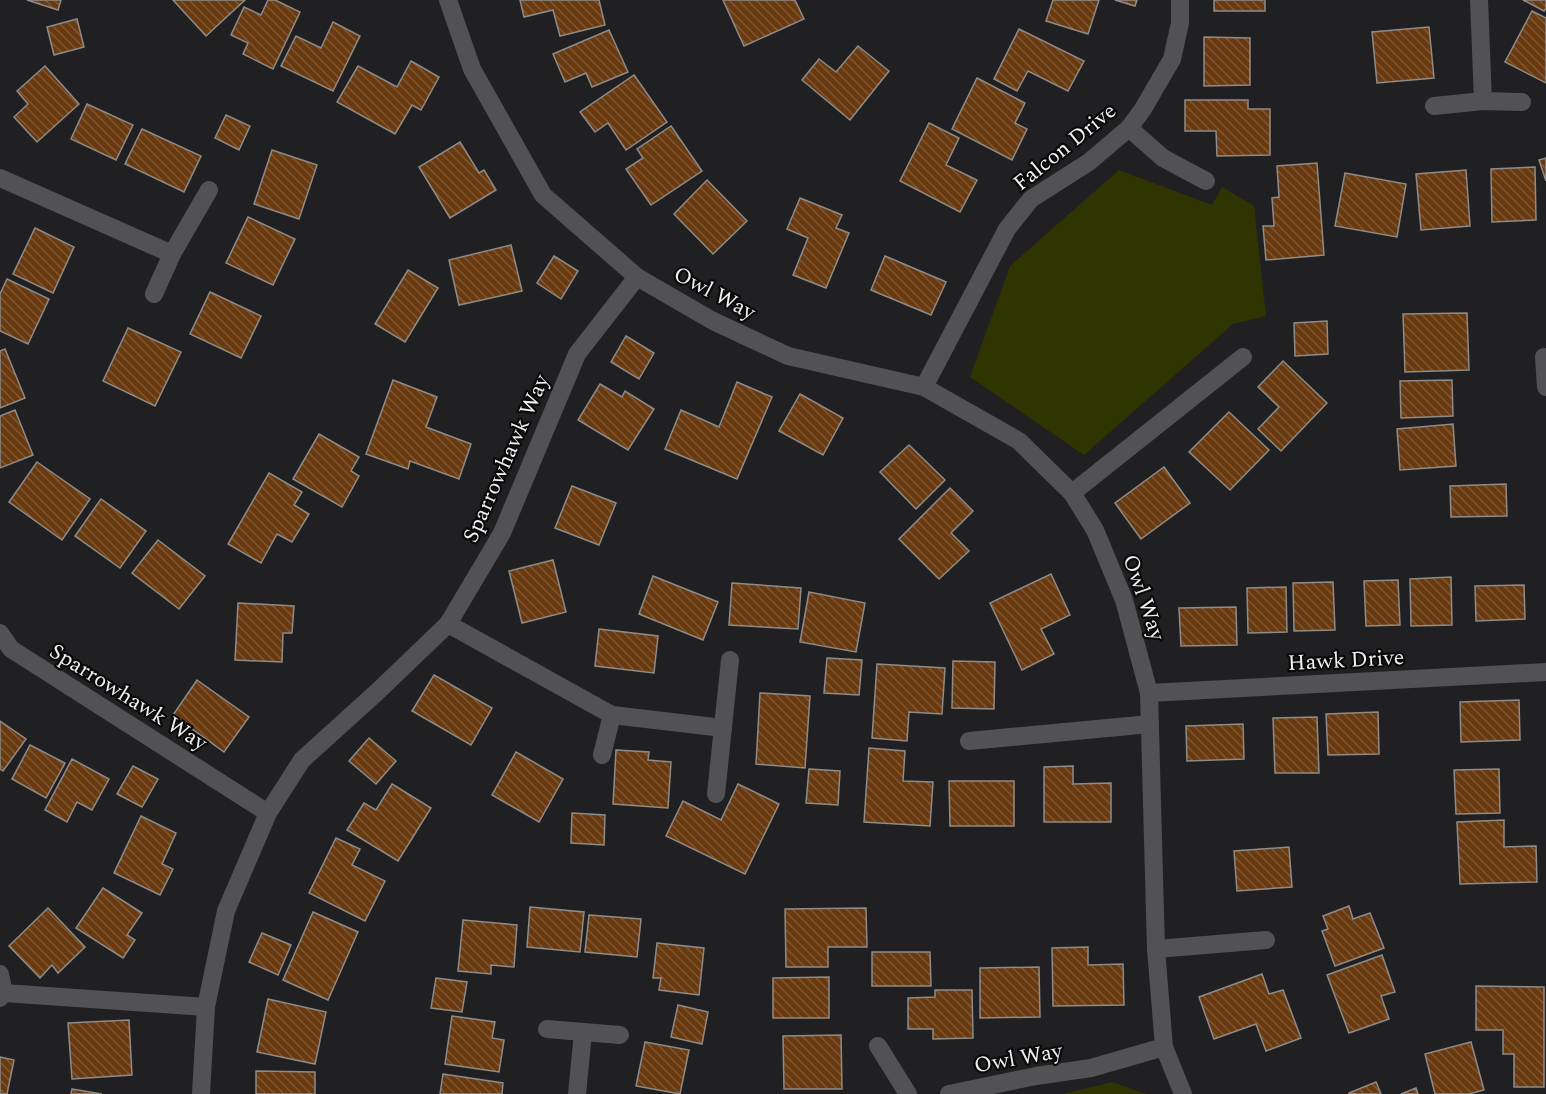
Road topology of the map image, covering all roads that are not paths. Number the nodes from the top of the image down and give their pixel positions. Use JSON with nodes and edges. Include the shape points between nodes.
{"nodes":[{"id":1,"x":448,"y":0,"type":"edge"},
{"id":2,"x":1180,"y":0,"type":"edge"},
{"id":3,"x":1479,"y":0,"type":"edge"},
{"id":4,"x":1483,"y":101,"type":"junction"},
{"id":5,"x":1522,"y":102,"type":"dead end"},
{"id":6,"x":1434,"y":106,"type":"dead end"},
{"id":7,"x":1129,"y":128,"type":"junction"},
{"id":8,"x":0,"y":178,"type":"edge"},
{"id":9,"x":1206,"y":181,"type":"dead end"},
{"id":10,"x":209,"y":190,"type":"dead end"},
{"id":11,"x":172,"y":254,"type":"junction"},
{"id":12,"x":637,"y":277,"type":"junction"},
{"id":13,"x":154,"y":294,"type":"dead end"},
{"id":14,"x":1243,"y":357,"type":"dead end"},
{"id":15,"x":1544,"y":357,"type":"dead end"},
{"id":16,"x":924,"y":387,"type":"junction"},
{"id":17,"x":1546,"y":387,"type":"edge"},
{"id":18,"x":1072,"y":493,"type":"junction"},
{"id":19,"x":448,"y":624,"type":"junction"},
{"id":20,"x":0,"y":633,"type":"edge"},
{"id":21,"x":5,"y":656,"type":"edge"},
{"id":22,"x":730,"y":660,"type":"dead end"},
{"id":23,"x":1546,"y":672,"type":"edge"},
{"id":24,"x":1149,"y":693,"type":"junction"},
{"id":25,"x":612,"y":715,"type":"junction"},
{"id":26,"x":1150,"y":724,"type":"junction"},
{"id":27,"x":723,"y":728,"type":"junction"},
{"id":28,"x":969,"y":741,"type":"dead end"},
{"id":29,"x":602,"y":755,"type":"dead end"},
{"id":30,"x":716,"y":794,"type":"dead end"},
{"id":31,"x":268,"y":813,"type":"junction"},
{"id":32,"x":1266,"y":940,"type":"dead end"},
{"id":33,"x":1156,"y":949,"type":"junction"},
{"id":34,"x":0,"y":974,"type":"edge"},
{"id":35,"x":2,"y":996,"type":"edge"},
{"id":36,"x":206,"y":1007,"type":"junction"},
{"id":37,"x":547,"y":1029,"type":"dead end"},
{"id":38,"x":583,"y":1033,"type":"junction"},
{"id":39,"x":620,"y":1035,"type":"dead end"},
{"id":40,"x":878,"y":1046,"type":"dead end"},
{"id":41,"x":1164,"y":1047,"type":"junction"},
{"id":42,"x":201,"y":1094,"type":"edge"},
{"id":43,"x":577,"y":1094,"type":"edge"},
{"id":44,"x":908,"y":1094,"type":"edge"},
{"id":45,"x":949,"y":1094,"type":"edge"},
{"id":46,"x":1183,"y":1094,"type":"edge"}],
"edges":[{"from":1,"to":12,"type":"street","name":"Owl Way","via":[[472,69],[543,195]]},
{"from":2,"to":7,"type":"street","name":"Falcon Drive","via":[[1180,23],[1172,59]]},
{"from":3,"to":4,"type":"street"},
{"from":4,"to":5,"type":"street"},
{"from":4,"to":6,"type":"street"},
{"from":7,"to":9,"type":"street","via":[[1162,158]]},
{"from":7,"to":16,"type":"street","name":"Falcon Drive","via":[[1089,162],[1031,199],[1007,230]]},
{"from":8,"to":11,"type":"street"},
{"from":10,"to":11,"type":"street"},
{"from":11,"to":13,"type":"street"},
{"from":12,"to":16,"type":"street","name":"Owl Way","via":[[712,321],[788,356]]},
{"from":12,"to":19,"type":"street","name":"Sparrowhawk Way","via":[[577,354],[502,532]]},
{"from":14,"to":18,"type":"street"},
{"from":15,"to":17,"type":"street"},
{"from":16,"to":18,"type":"street","name":"Owl Way","via":[[1019,441]]},
{"from":18,"to":24,"type":"street","name":"Owl Way","via":[[1095,530],[1124,600]]},
{"from":19,"to":25,"type":"street"},
{"from":19,"to":31,"type":"street","name":"Sparrowhawk Way","via":[[302,760]]},
{"from":20,"to":21,"type":"street","name":"Sparrowhawk Way"},
{"from":21,"to":31,"type":"street","name":"Sparrowhawk Way"},
{"from":22,"to":27,"type":"street"},
{"from":23,"to":24,"type":"street","name":"Hawk Drive"},
{"from":24,"to":26,"type":"street","name":"Owl Way"},
{"from":25,"to":27,"type":"street"},
{"from":25,"to":29,"type":"street"},
{"from":26,"to":28,"type":"street"},
{"from":26,"to":33,"type":"street","name":"Owl Way"},
{"from":27,"to":30,"type":"street"},
{"from":31,"to":36,"type":"street","name":"Sparrowhawk Way","via":[[226,911]]},
{"from":32,"to":33,"type":"street"},
{"from":33,"to":41,"type":"street","name":"Owl Way"},
{"from":34,"to":35,"type":"street"},
{"from":35,"to":36,"type":"street"},
{"from":36,"to":42,"type":"street","name":"Sparrowhawk Way"},
{"from":37,"to":38,"type":"street"},
{"from":38,"to":39,"type":"street"},
{"from":38,"to":43,"type":"street"},
{"from":40,"to":44,"type":"street"},
{"from":41,"to":45,"type":"street","name":"Owl Way","via":[[1091,1068]]},
{"from":41,"to":46,"type":"street","name":"Owl Way"}]}
